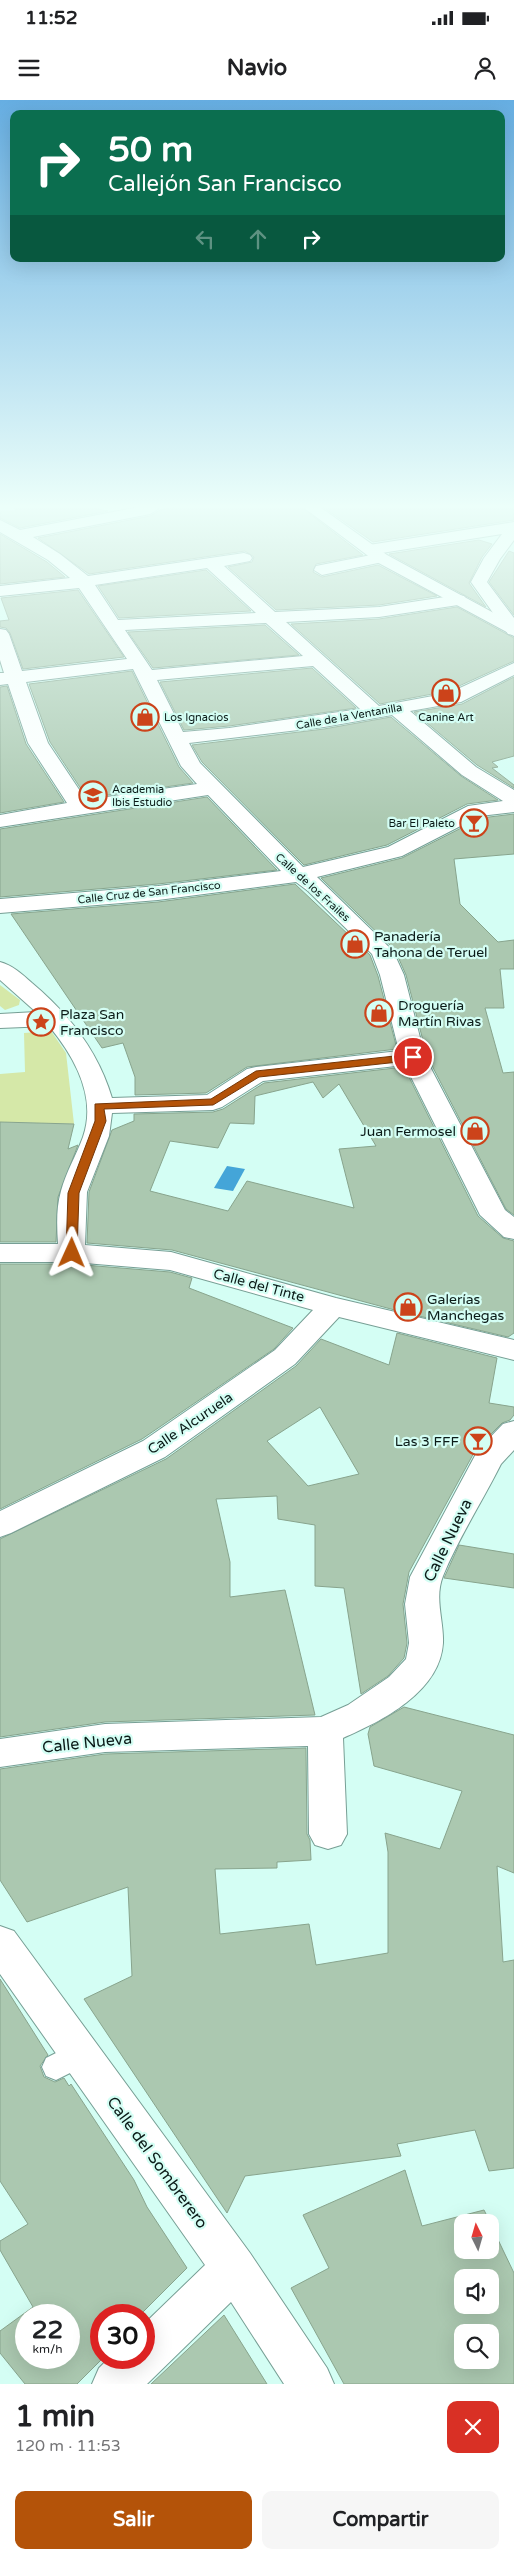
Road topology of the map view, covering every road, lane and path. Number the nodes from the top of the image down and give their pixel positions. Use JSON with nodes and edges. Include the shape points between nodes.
{"nodes":[{"id":1,"x":107,"y":614,"type":"edge"},
{"id":2,"x":268,"y":614,"type":"edge"},
{"id":3,"x":344,"y":614,"type":"edge"},
{"id":4,"x":483,"y":614,"type":"edge"},
{"id":5,"x":502,"y":614,"type":"edge"},
{"id":6,"x":272,"y":617,"type":"junction"},
{"id":7,"x":115,"y":625,"type":"junction"},
{"id":8,"x":514,"y":630,"type":"edge"},
{"id":9,"x":0,"y":634,"type":"edge"},
{"id":10,"x":316,"y":660,"type":"junction"},
{"id":11,"x":514,"y":668,"type":"edge"},
{"id":12,"x":142,"y":669,"type":"junction"},
{"id":13,"x":7,"y":678,"type":"edge"},
{"id":14,"x":395,"y":708,"type":"junction"},
{"id":15,"x":374,"y":712,"type":"junction"},
{"id":16,"x":177,"y":738,"type":"junction"},
{"id":17,"x":213,"y":788,"type":"junction"},
{"id":18,"x":514,"y":799,"type":"edge"},
{"id":19,"x":514,"y":806,"type":"edge"},
{"id":20,"x":80,"y":807,"type":"junction"},
{"id":21,"x":0,"y":821,"type":"edge"},
{"id":22,"x":298,"y":875,"type":"junction"},
{"id":23,"x":0,"y":906,"type":"edge"},
{"id":24,"x":0,"y":969,"type":"edge"},
{"id":25,"x":56,"y":1018,"type":"junction"},
{"id":26,"x":0,"y":1021,"type":"edge"},
{"id":27,"x":413,"y":1057,"type":"junction"},
{"id":28,"x":99,"y":1106,"type":"junction"},
{"id":29,"x":514,"y":1231,"type":"edge"},
{"id":30,"x":0,"y":1252,"type":"edge"},
{"id":31,"x":72,"y":1253,"type":"junction"},
{"id":32,"x":332,"y":1306,"type":"junction"},
{"id":33,"x":514,"y":1350,"type":"edge"},
{"id":34,"x":514,"y":1432,"type":"edge"},
{"id":35,"x":0,"y":1525,"type":"edge"},
{"id":36,"x":325,"y":1731,"type":"junction"},
{"id":37,"x":0,"y":1753,"type":"edge"},
{"id":38,"x":328,"y":1834,"type":"dead end"},
{"id":39,"x":0,"y":1943,"type":"edge"},
{"id":40,"x":234,"y":2268,"type":"junction"},
{"id":41,"x":155,"y":2344,"type":"edge"},
{"id":42,"x":130,"y":2369,"type":"edge"},
{"id":43,"x":116,"y":2384,"type":"edge"},
{"id":44,"x":311,"y":2384,"type":"edge"}],
"edges":[{"from":1,"to":7,"type":"street","name":"Calle de los Frailes"},
{"from":2,"to":6,"type":"street"},
{"from":3,"to":6,"type":"street"},
{"from":4,"to":8,"type":"street"},
{"from":5,"to":8,"type":"street"},
{"from":6,"to":7,"type":"street"},
{"from":6,"to":10,"type":"street"},
{"from":7,"to":12,"type":"street","name":"Calle de los Frailes"},
{"from":9,"to":13,"type":"street"},
{"from":10,"to":12,"type":"street"},
{"from":10,"to":15,"type":"street"},
{"from":11,"to":14,"type":"street","name":"Calle de la Ventanilla","via":[[461,695]]},
{"from":12,"to":13,"type":"street"},
{"from":12,"to":16,"type":"street","name":"Calle de los Frailes"},
{"from":13,"to":20,"type":"street","via":[[38,743]]},
{"from":14,"to":15,"type":"street","name":"Calle de la Ventanilla"},
{"from":14,"to":18,"type":"street","via":[[469,771]]},
{"from":15,"to":16,"type":"street","name":"Calle de la Ventanilla","via":[[238,733]]},
{"from":16,"to":17,"type":"street","name":"Calle de los Frailes","via":[[191,766]]},
{"from":17,"to":20,"type":"street"},
{"from":17,"to":22,"type":"street","name":"Calle de los Frailes"},
{"from":19,"to":22,"type":"street","name":"Calle Cruz de San Francisco","via":[[475,810],[395,852]]},
{"from":20,"to":21,"type":"street"},
{"from":22,"to":23,"type":"street","name":"Calle Cruz de San Francisco","via":[[158,893]]},
{"from":22,"to":27,"type":"street","name":"Calle de los Frailes","via":[[316,886],[382,951],[392,975]]},
{"from":24,"to":25,"type":"street","via":[[22,984]]},
{"from":25,"to":26,"type":"street"},
{"from":25,"to":28,"type":"street","via":[[77,1046],[94,1081]]},
{"from":27,"to":28,"type":"street","via":[[256,1074],[213,1102]]},
{"from":27,"to":29,"type":"street","name":"Calle de los Frailes","via":[[494,1216]]},
{"from":28,"to":31,"type":"street","via":[[100,1121],[74,1193]]},
{"from":30,"to":31,"type":"street","name":"Calle del Tinte"},
{"from":31,"to":32,"type":"street","name":"Calle del Tinte","via":[[171,1261]]},
{"from":32,"to":33,"type":"street","name":"Calle del Tinte"},
{"from":32,"to":35,"type":"street","name":"Calle Alcuruela","via":[[285,1357],[154,1449]]},
{"from":34,"to":36,"type":"street","name":"Calle Nueva","via":[[489,1458],[426,1577],[422,1604],[426,1643],[422,1664],[401,1688],[360,1715]]},
{"from":36,"to":37,"type":"street","name":"Calle Nueva","via":[[106,1738]]},
{"from":36,"to":38,"type":"street"},
{"from":39,"to":40,"type":"street","name":"Calle del Sombrerero","via":[[68,2060]]},
{"from":40,"to":41,"type":"street"},
{"from":40,"to":44,"type":"street","name":"Calle del Sombrerero"},
{"from":42,"to":43,"type":"street"}]}
